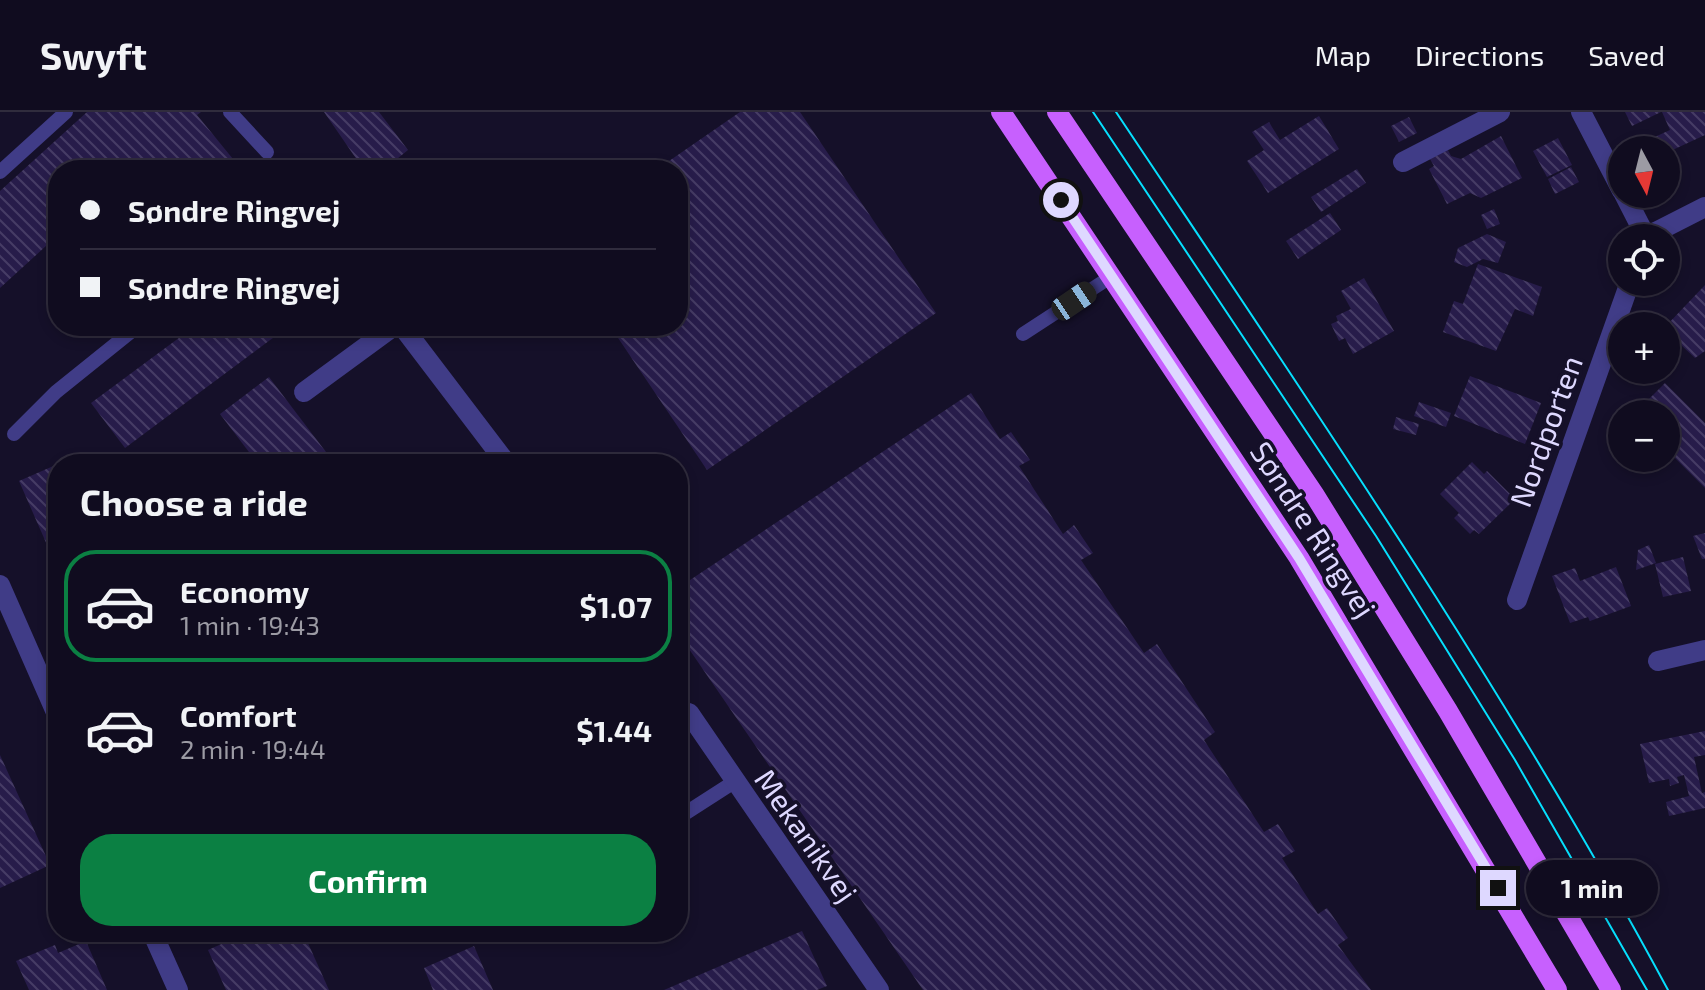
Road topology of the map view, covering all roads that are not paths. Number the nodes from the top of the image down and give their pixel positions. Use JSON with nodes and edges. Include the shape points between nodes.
{"nodes":[{"id":1,"x":66,"y":112,"type":"edge"},
{"id":2,"x":230,"y":112,"type":"edge"},
{"id":3,"x":1001,"y":112,"type":"edge"},
{"id":4,"x":1057,"y":112,"type":"edge"},
{"id":5,"x":1500,"y":112,"type":"edge"},
{"id":6,"x":1581,"y":112,"type":"edge"},
{"id":7,"x":267,"y":152,"type":"dead end"},
{"id":8,"x":1403,"y":162,"type":"dead end"},
{"id":9,"x":1608,"y":163,"type":"edge"},
{"id":10,"x":0,"y":172,"type":"edge"},
{"id":11,"x":1705,"y":207,"type":"edge"},
{"id":12,"x":1671,"y":224,"type":"edge"},
{"id":13,"x":1112,"y":276,"type":"junction"},
{"id":14,"x":1625,"y":296,"type":"edge"},
{"id":15,"x":1023,"y":334,"type":"dead end"},
{"id":16,"x":126,"y":336,"type":"edge"},
{"id":17,"x":380,"y":336,"type":"edge"},
{"id":18,"x":410,"y":336,"type":"edge"},
{"id":19,"x":304,"y":392,"type":"dead end"},
{"id":20,"x":14,"y":434,"type":"dead end"},
{"id":21,"x":499,"y":454,"type":"edge"},
{"id":22,"x":0,"y":585,"type":"edge"},
{"id":23,"x":1517,"y":600,"type":"dead end"},
{"id":24,"x":1705,"y":650,"type":"edge"},
{"id":25,"x":1658,"y":661,"type":"dead end"},
{"id":26,"x":48,"y":694,"type":"edge"},
{"id":27,"x":689,"y":713,"type":"dead end"},
{"id":28,"x":734,"y":782,"type":"junction"},
{"id":29,"x":688,"y":812,"type":"edge"},
{"id":30,"x":156,"y":942,"type":"edge"},
{"id":31,"x":178,"y":990,"type":"edge"},
{"id":32,"x":879,"y":990,"type":"edge"},
{"id":33,"x":1557,"y":990,"type":"edge"},
{"id":34,"x":1611,"y":990,"type":"edge"}],
"edges":[{"from":1,"to":10,"type":"lane"},
{"from":2,"to":7,"type":"lane"},
{"from":3,"to":13,"type":"main road","name":"Søndre Ringvej"},
{"from":4,"to":34,"type":"main road","name":"Søndre Ringvej","via":[[1314,494]]},
{"from":5,"to":8,"type":"street"},
{"from":6,"to":9,"type":"street"},
{"from":11,"to":12,"type":"street"},
{"from":13,"to":15,"type":"lane"},
{"from":13,"to":33,"type":"main road","name":"Søndre Ringvej","via":[[1299,558]]},
{"from":14,"to":23,"type":"street","name":"Nordporten"},
{"from":16,"to":20,"type":"lane"},
{"from":17,"to":19,"type":"street"},
{"from":18,"to":21,"type":"street"},
{"from":22,"to":26,"type":"street"},
{"from":24,"to":25,"type":"street"},
{"from":27,"to":28,"type":"street","name":"Mekanikvej"},
{"from":28,"to":29,"type":"lane"},
{"from":28,"to":32,"type":"street","name":"Mekanikvej"},
{"from":30,"to":31,"type":"street"}]}
